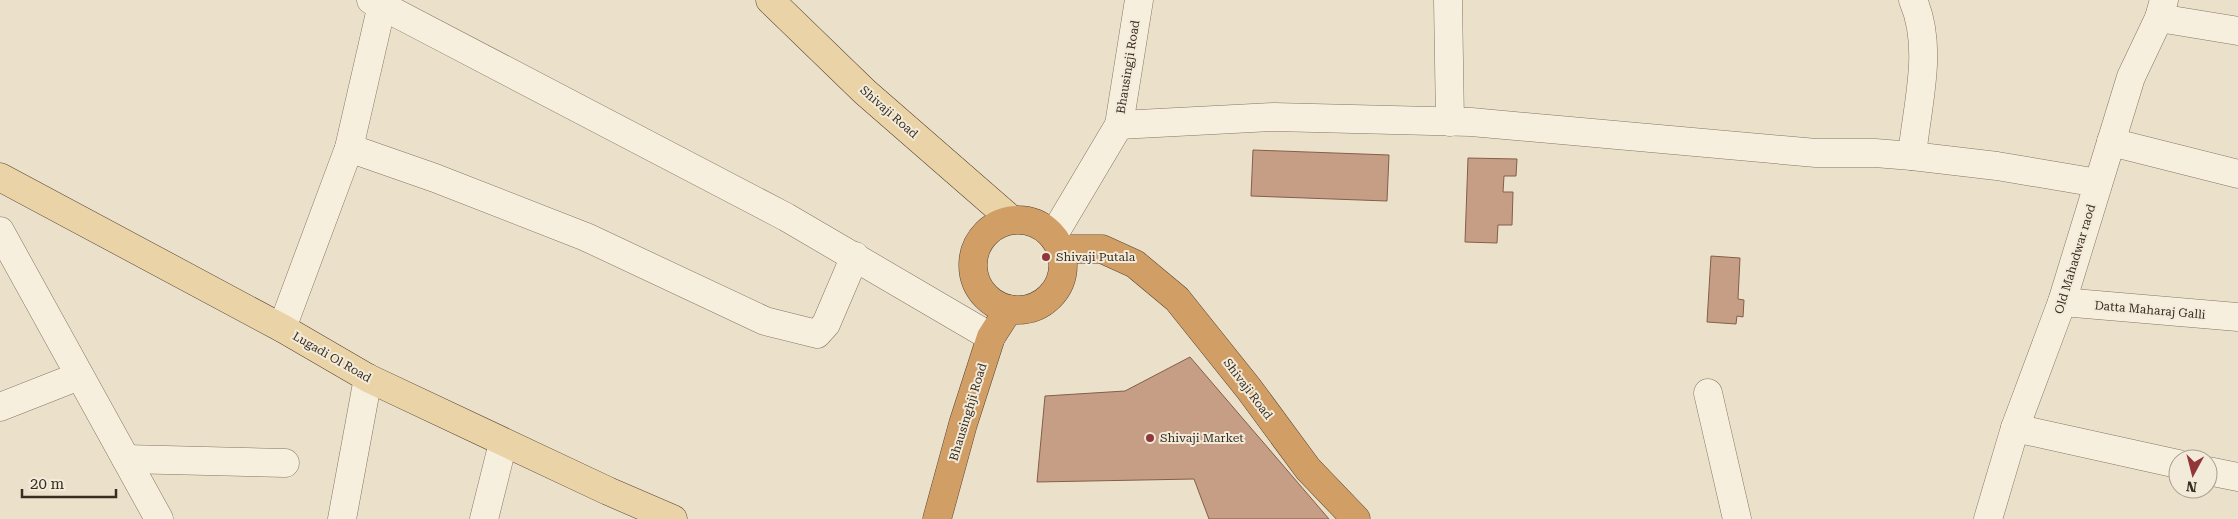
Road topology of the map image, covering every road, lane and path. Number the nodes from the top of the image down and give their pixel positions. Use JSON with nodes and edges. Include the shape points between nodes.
{"nodes":[{"id":1,"x":770,"y":0,"type":"edge"},
{"id":2,"x":1139,"y":0,"type":"edge"},
{"id":3,"x":1448,"y":0,"type":"edge"},
{"id":4,"x":1913,"y":0,"type":"edge"},
{"id":5,"x":378,"y":2,"type":"edge"},
{"id":6,"x":2162,"y":9,"type":"edge"},
{"id":7,"x":2238,"y":31,"type":"edge"},
{"id":8,"x":1450,"y":122,"type":"junction"},
{"id":9,"x":1119,"y":125,"type":"junction"},
{"id":10,"x":2111,"y":142,"type":"junction"},
{"id":11,"x":349,"y":148,"type":"junction"},
{"id":12,"x":1912,"y":156,"type":"junction"},
{"id":13,"x":2238,"y":174,"type":"edge"},
{"id":14,"x":0,"y":177,"type":"edge"},
{"id":15,"x":2098,"y":183,"type":"junction"},
{"id":16,"x":1012,"y":220,"type":"junction"},
{"id":17,"x":0,"y":231,"type":"edge"},
{"id":18,"x":1056,"y":242,"type":"junction"},
{"id":19,"x":855,"y":256,"type":"junction"},
{"id":20,"x":2062,"y":302,"type":"junction"},
{"id":21,"x":1009,"y":309,"type":"junction"},
{"id":22,"x":2238,"y":317,"type":"edge"},
{"id":23,"x":282,"y":328,"type":"junction"},
{"id":24,"x":991,"y":337,"type":"junction"},
{"id":25,"x":79,"y":376,"type":"junction"},
{"id":26,"x":368,"y":378,"type":"junction"},
{"id":27,"x":1708,"y":393,"type":"dead end"},
{"id":28,"x":0,"y":407,"type":"edge"},
{"id":29,"x":2015,"y":428,"type":"junction"},
{"id":30,"x":503,"y":443,"type":"junction"},
{"id":31,"x":126,"y":459,"type":"junction"},
{"id":32,"x":2168,"y":462,"type":"edge"},
{"id":33,"x":284,"y":463,"type":"dead end"},
{"id":34,"x":2218,"y":473,"type":"edge"},
{"id":35,"x":2238,"y":477,"type":"edge"},
{"id":36,"x":160,"y":519,"type":"edge"},
{"id":37,"x":342,"y":519,"type":"edge"},
{"id":38,"x":484,"y":519,"type":"edge"},
{"id":39,"x":673,"y":519,"type":"edge"},
{"id":40,"x":937,"y":519,"type":"edge"},
{"id":41,"x":1356,"y":519,"type":"edge"},
{"id":42,"x":1737,"y":519,"type":"edge"},
{"id":43,"x":1988,"y":519,"type":"edge"}],
"edges":[{"from":1,"to":16,"type":"main road","name":"Shivaji Road","via":[[865,92]]},
{"from":2,"to":9,"type":"street","name":"Bhausingji Road"},
{"from":3,"to":8,"type":"street"},
{"from":4,"to":12,"type":"street","via":[[1921,18],[1924,61]]},
{"from":5,"to":11,"type":"street"},
{"from":5,"to":19,"type":"street"},
{"from":6,"to":7,"type":"street"},
{"from":6,"to":10,"type":"street","name":"Old Mahadwar raod","via":[[2132,78]]},
{"from":8,"to":9,"type":"street","via":[[1274,118]]},
{"from":8,"to":12,"type":"street","via":[[1816,153]]},
{"from":9,"to":18,"type":"street","name":"Bhausingji Road"},
{"from":10,"to":13,"type":"street"},
{"from":10,"to":15,"type":"street","name":"Old Mahadwar raod"},
{"from":11,"to":19,"type":"street","via":[[586,237],[765,321],[804,332],[817,334],[826,324]]},
{"from":11,"to":23,"type":"street"},
{"from":12,"to":15,"type":"street"},
{"from":14,"to":23,"type":"main road","name":"Lugadi Ol Road"},
{"from":15,"to":20,"type":"street","name":"Old Mahadwar raod"},
{"from":16,"to":18,"type":"highway","via":[[1027,220],[1041,226]]},
{"from":16,"to":21,"type":"highway","via":[[985,233],[972,260],[978,289],[989,300]]},
{"from":17,"to":25,"type":"street"},
{"from":18,"to":21,"type":"highway","via":[[1064,263],[1056,292],[1032,309]]},
{"from":18,"to":41,"type":"highway","name":"Shivaji Road","via":[[1102,249],[1135,264],[1177,298],[1308,469]]},
{"from":19,"to":24,"type":"street"},
{"from":20,"to":22,"type":"street","name":"Datta Maharaj Galli"},
{"from":20,"to":29,"type":"street","name":"Old Mahadwar raod"},
{"from":21,"to":24,"type":"highway","name":"Bhausinghji Road"},
{"from":23,"to":26,"type":"main road","name":"Lugadi Ol Road"},
{"from":24,"to":40,"type":"highway","name":"Bhausinghji Road"},
{"from":25,"to":28,"type":"street"},
{"from":25,"to":31,"type":"street"},
{"from":26,"to":30,"type":"main road","name":"Lugadi Ol Road"},
{"from":26,"to":37,"type":"street"},
{"from":27,"to":42,"type":"street"},
{"from":29,"to":32,"type":"street"},
{"from":29,"to":43,"type":"street","name":"Old Mahadwar raod"},
{"from":30,"to":38,"type":"street"},
{"from":30,"to":39,"type":"main road","name":"Lugadi Ol Road"},
{"from":31,"to":33,"type":"street"},
{"from":31,"to":36,"type":"street"},
{"from":34,"to":35,"type":"street"}]}
